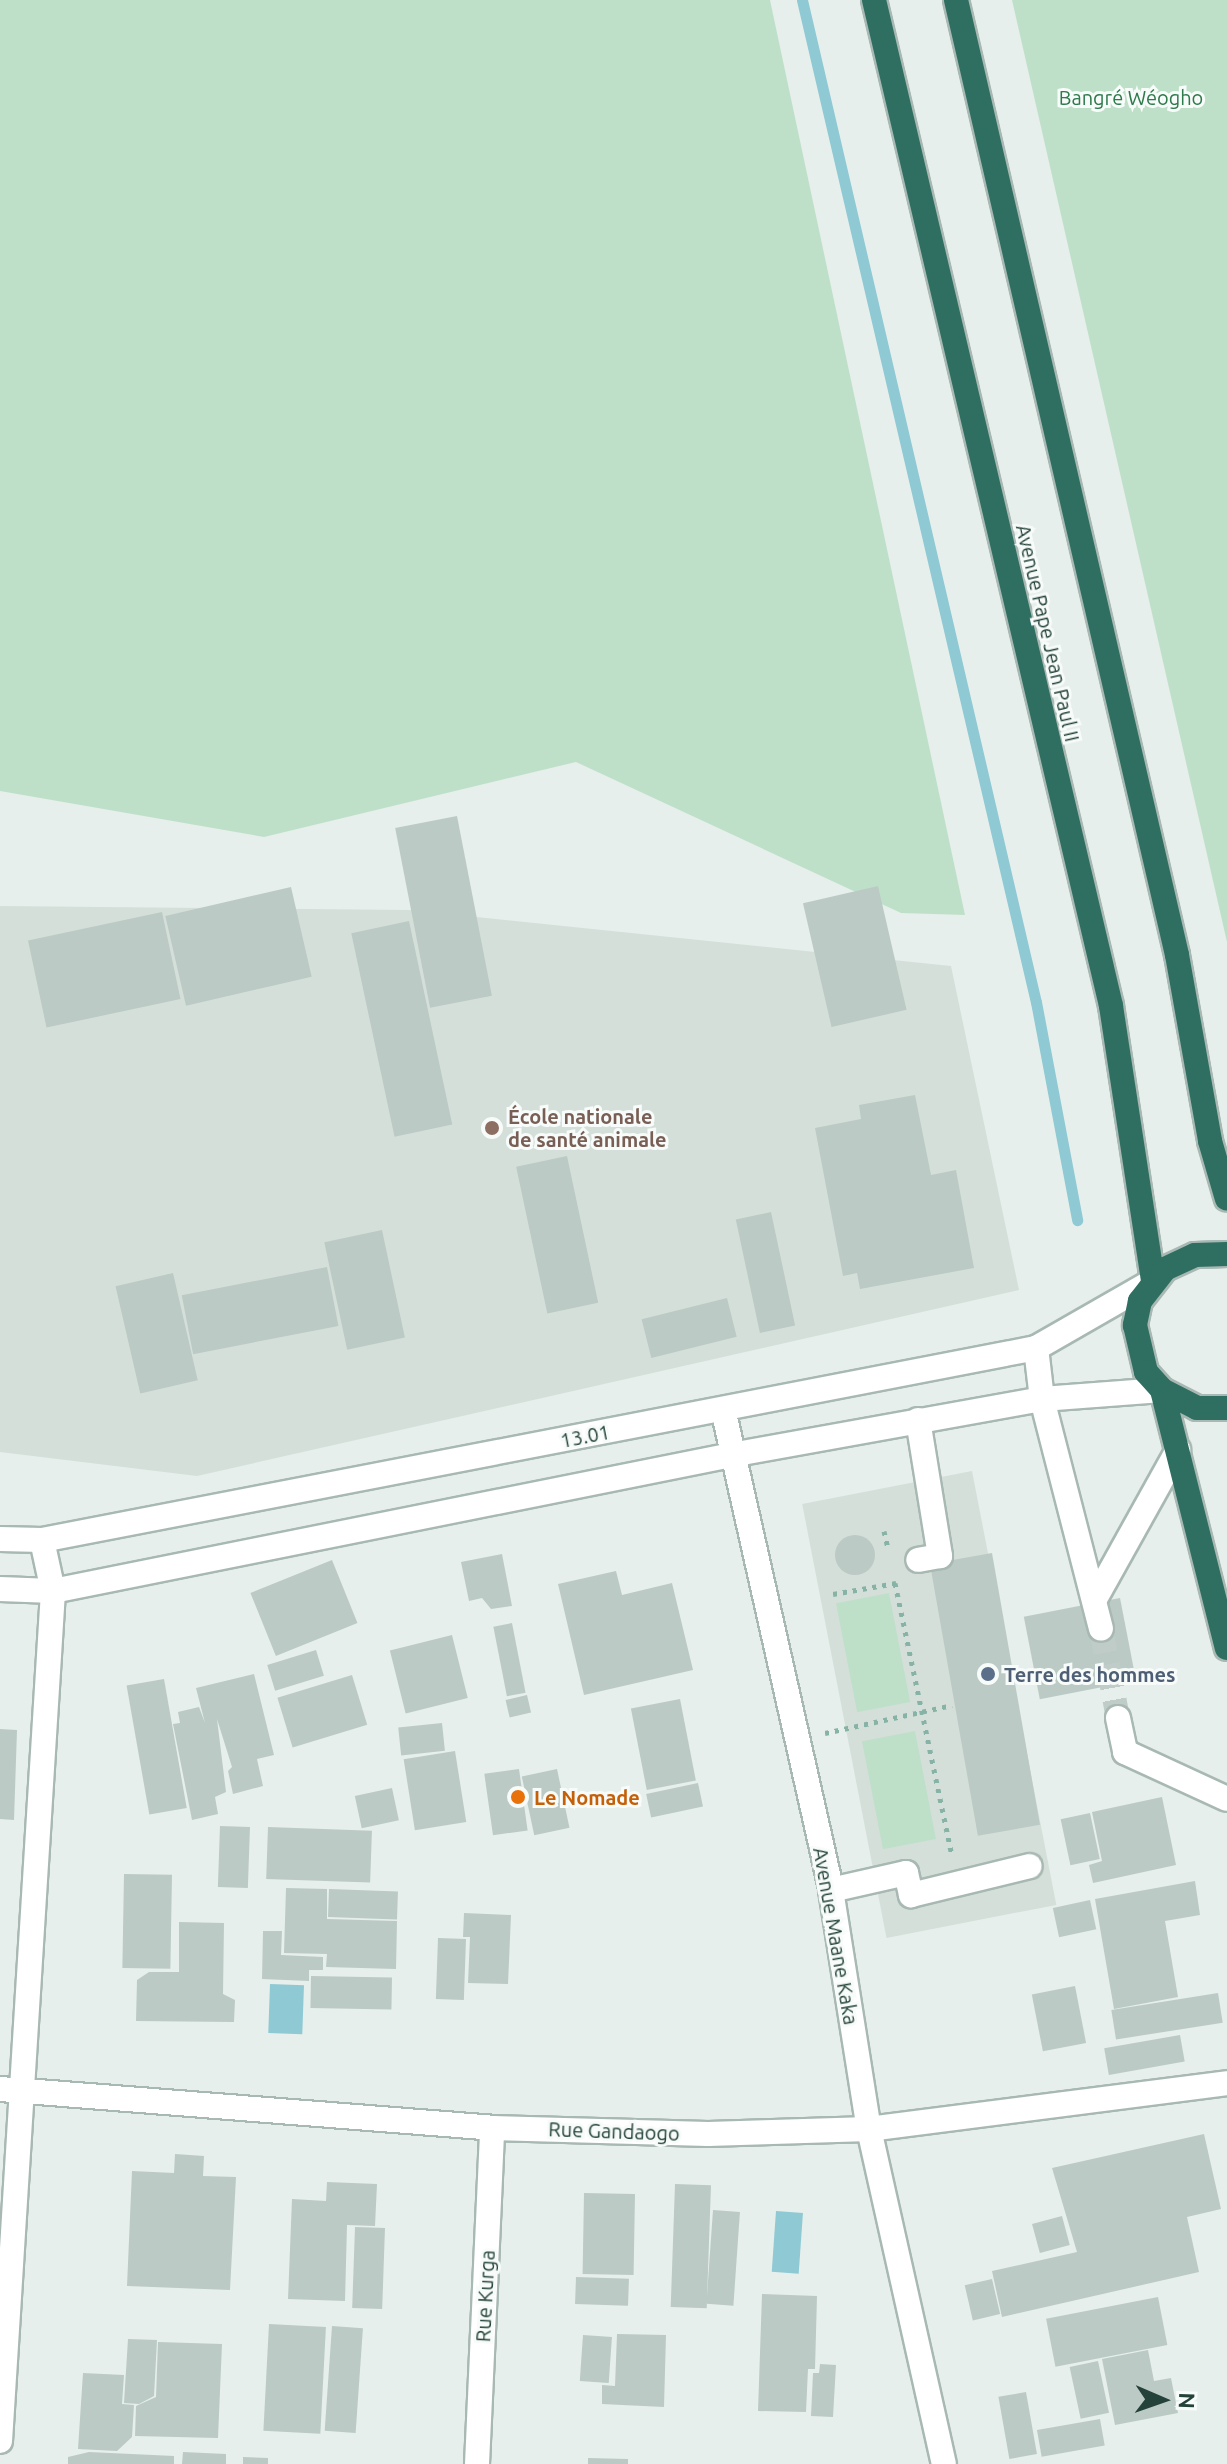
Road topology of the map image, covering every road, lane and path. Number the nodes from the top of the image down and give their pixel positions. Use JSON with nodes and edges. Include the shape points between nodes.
{"nodes":[{"id":1,"x":874,"y":0,"type":"edge"},
{"id":2,"x":956,"y":0,"type":"edge"},
{"id":3,"x":1227,"y":1199,"type":"edge"},
{"id":4,"x":1227,"y":1254,"type":"edge"},
{"id":5,"x":1153,"y":1281,"type":"junction"},
{"id":6,"x":1036,"y":1348,"type":"junction"},
{"id":7,"x":1162,"y":1390,"type":"junction"},
{"id":8,"x":1042,"y":1399,"type":"junction"},
{"id":9,"x":1227,"y":1408,"type":"edge"},
{"id":10,"x":723,"y":1409,"type":"junction"},
{"id":11,"x":918,"y":1420,"type":"junction"},
{"id":12,"x":1178,"y":1450,"type":"junction"},
{"id":13,"x":731,"y":1455,"type":"junction"},
{"id":14,"x":884,"y":1531,"type":"dead end"},
{"id":15,"x":0,"y":1539,"type":"edge"},
{"id":16,"x":42,"y":1540,"type":"junction"},
{"id":17,"x":889,"y":1557,"type":"dead end"},
{"id":18,"x":918,"y":1560,"type":"joint"},
{"id":19,"x":892,"y":1570,"type":"dead end"},
{"id":20,"x":895,"y":1584,"type":"junction"},
{"id":21,"x":0,"y":1589,"type":"edge"},
{"id":22,"x":53,"y":1591,"type":"junction"},
{"id":23,"x":833,"y":1594,"type":"dead end"},
{"id":24,"x":1095,"y":1599,"type":"junction"},
{"id":25,"x":1101,"y":1629,"type":"tunnel mouth"},
{"id":26,"x":1227,"y":1648,"type":"edge"},
{"id":27,"x":952,"y":1705,"type":"dead end"},
{"id":28,"x":922,"y":1711,"type":"junction"},
{"id":29,"x":1118,"y":1718,"type":"tunnel mouth"},
{"id":30,"x":797,"y":1740,"type":"junction"},
{"id":31,"x":1227,"y":1799,"type":"edge"},
{"id":32,"x":1030,"y":1866,"type":"dead end"},
{"id":33,"x":958,"y":1884,"type":"junction"},
{"id":34,"x":831,"y":1890,"type":"junction"},
{"id":35,"x":1227,"y":2083,"type":"edge"},
{"id":36,"x":11,"y":2089,"type":"edge"},
{"id":37,"x":492,"y":2128,"type":"junction"},
{"id":38,"x":869,"y":2129,"type":"junction"},
{"id":39,"x":0,"y":2441,"type":"edge"},
{"id":40,"x":477,"y":2464,"type":"edge"},
{"id":41,"x":944,"y":2464,"type":"edge"}],
"edges":[{"from":1,"to":5,"type":"highway","name":"Avenue Pape Jean Paul II","via":[[1111,1006]]},
{"from":2,"to":3,"type":"highway","via":[[1173,940],[1210,1141]]},
{"from":4,"to":5,"type":"highway","via":[[1195,1255]]},
{"from":5,"to":6,"type":"street","name":"13.01"},
{"from":5,"to":7,"type":"highway","via":[[1135,1325],[1146,1372]]},
{"from":6,"to":8,"type":"street"},
{"from":6,"to":10,"type":"street","name":"13.01"},
{"from":7,"to":8,"type":"street"},
{"from":7,"to":9,"type":"highway","via":[[1197,1408]]},
{"from":7,"to":12,"type":"highway"},
{"from":8,"to":11,"type":"street"},
{"from":8,"to":24,"type":"street"},
{"from":10,"to":13,"type":"street","name":"Avenue Maane Kaka"},
{"from":10,"to":16,"type":"street","name":"13.01"},
{"from":11,"to":13,"type":"street"},
{"from":11,"to":18,"type":"street","via":[[940,1556]]},
{"from":12,"to":24,"type":"street"},
{"from":12,"to":26,"type":"highway"},
{"from":13,"to":22,"type":"street"},
{"from":13,"to":30,"type":"street","name":"Avenue Maane Kaka"},
{"from":14,"to":17,"type":"path"},
{"from":15,"to":16,"type":"street","name":"13.01"},
{"from":16,"to":22,"type":"street"},
{"from":18,"to":20,"type":"path","via":[[922,1578]]},
{"from":19,"to":20,"type":"path"},
{"from":20,"to":23,"type":"path"},
{"from":20,"to":28,"type":"path"},
{"from":21,"to":22,"type":"street"},
{"from":22,"to":36,"type":"street"},
{"from":24,"to":25,"type":"street"},
{"from":27,"to":28,"type":"path"},
{"from":28,"to":30,"type":"path"},
{"from":28,"to":33,"type":"path"},
{"from":29,"to":31,"type":"street","via":[[1125,1752]]},
{"from":30,"to":34,"type":"street","name":"Avenue Maane Kaka"},
{"from":32,"to":33,"type":"street"},
{"from":33,"to":34,"type":"street","via":[[911,1895],[906,1873]]},
{"from":34,"to":38,"type":"street","name":"Avenue Maane Kaka"},
{"from":35,"to":38,"type":"street","name":"Rue Gandaogo"},
{"from":36,"to":37,"type":"street","name":"Rue Gandaogo"},
{"from":36,"to":39,"type":"street"},
{"from":37,"to":38,"type":"street","name":"Rue Gandaogo","via":[[708,2134]]},
{"from":37,"to":40,"type":"street","name":"Rue Kurga"},
{"from":38,"to":41,"type":"street","name":"Avenue Maane Kaka"}]}
